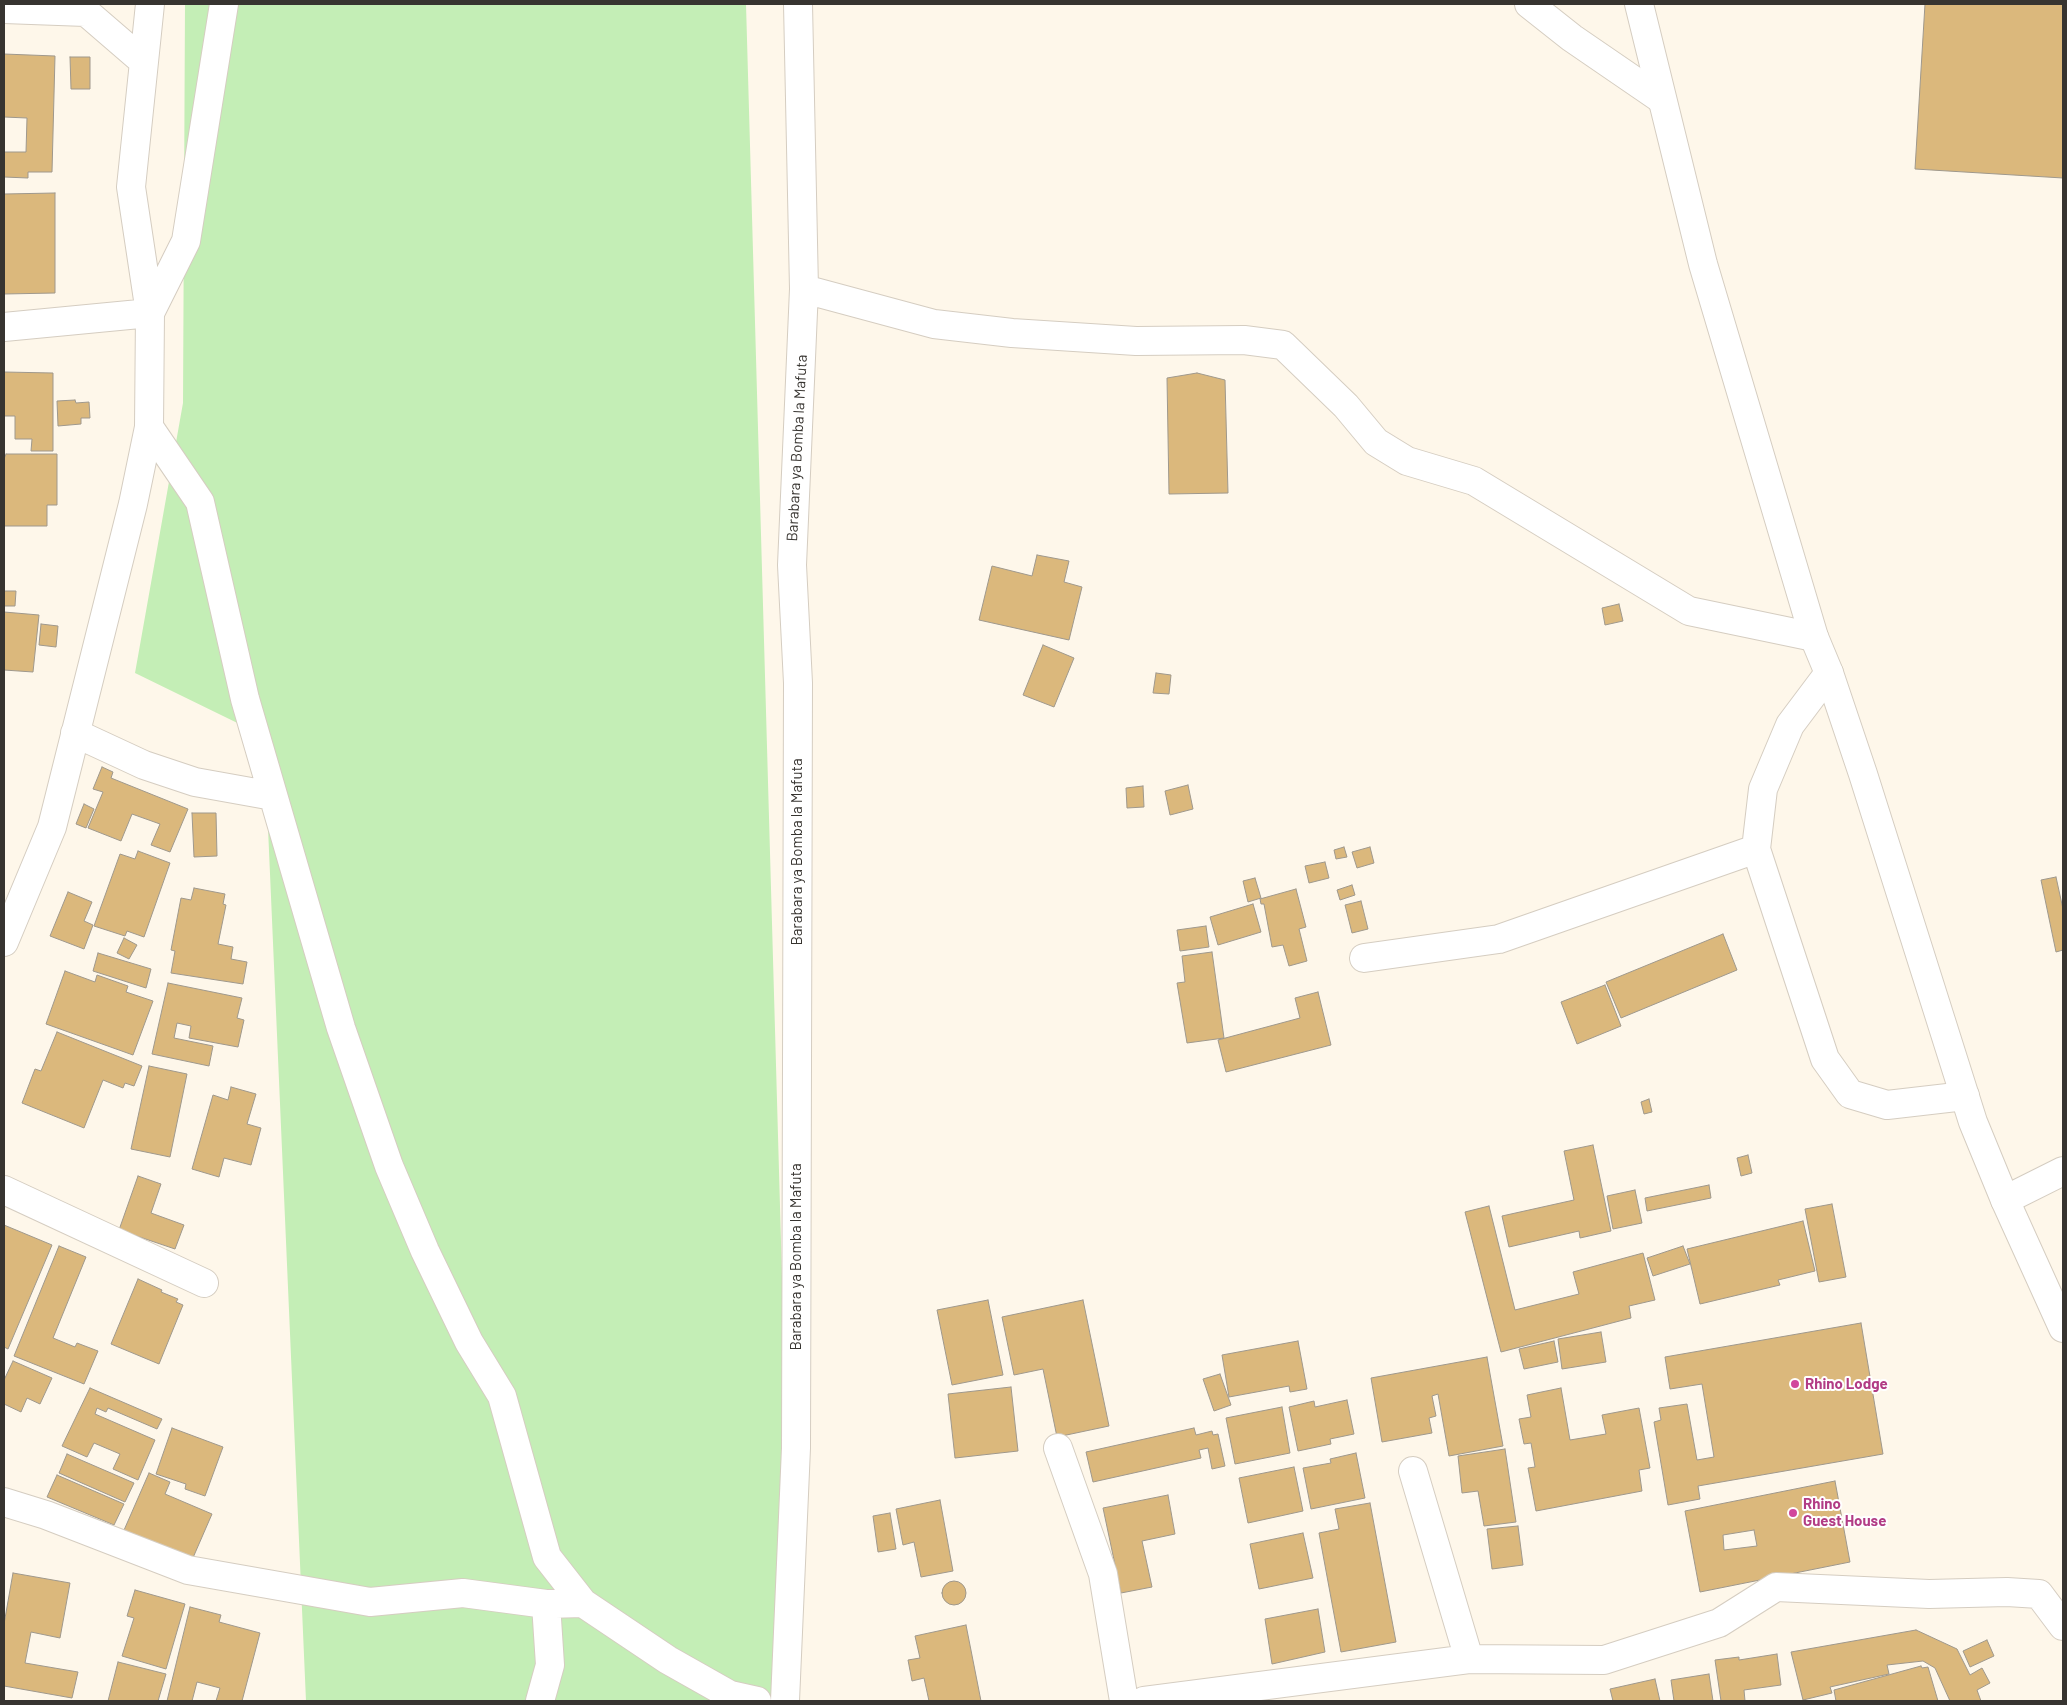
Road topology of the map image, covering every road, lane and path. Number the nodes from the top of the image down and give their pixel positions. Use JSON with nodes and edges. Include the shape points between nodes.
{"nodes":[{"id":1,"x":150,"y":4,"type":"edge"},
{"id":2,"x":224,"y":4,"type":"edge"},
{"id":3,"x":798,"y":4,"type":"edge"},
{"id":4,"x":1529,"y":4,"type":"edge"},
{"id":5,"x":1639,"y":4,"type":"edge"},
{"id":6,"x":94,"y":8,"type":"edge"},
{"id":7,"x":4,"y":9,"type":"edge"},
{"id":8,"x":144,"y":62,"type":"junction"},
{"id":9,"x":1661,"y":99,"type":"junction"},
{"id":10,"x":804,"y":289,"type":"junction"},
{"id":11,"x":150,"y":313,"type":"junction"},
{"id":12,"x":4,"y":327,"type":"edge"},
{"id":13,"x":149,"y":427,"type":"junction"},
{"id":14,"x":1814,"y":637,"type":"junction"},
{"id":15,"x":1829,"y":673,"type":"junction"},
{"id":16,"x":75,"y":733,"type":"junction"},
{"id":17,"x":273,"y":796,"type":"junction"},
{"id":18,"x":1756,"y":849,"type":"junction"},
{"id":19,"x":4,"y":942,"type":"edge"},
{"id":20,"x":1364,"y":958,"type":"dead end"},
{"id":21,"x":1965,"y":1096,"type":"junction"},
{"id":22,"x":2063,"y":1171,"type":"edge"},
{"id":23,"x":4,"y":1190,"type":"edge"},
{"id":24,"x":2005,"y":1200,"type":"junction"},
{"id":25,"x":204,"y":1283,"type":"dead end"},
{"id":26,"x":2063,"y":1328,"type":"edge"},
{"id":27,"x":1058,"y":1448,"type":"dead end"},
{"id":28,"x":1413,"y":1472,"type":"dead end"},
{"id":29,"x":4,"y":1502,"type":"edge"},
{"id":30,"x":583,"y":1603,"type":"junction"},
{"id":31,"x":546,"y":1604,"type":"junction"},
{"id":32,"x":2063,"y":1626,"type":"edge"},
{"id":33,"x":1469,"y":1659,"type":"junction"},
{"id":34,"x":721,"y":1698,"type":"edge"},
{"id":35,"x":540,"y":1701,"type":"edge"},
{"id":36,"x":757,"y":1701,"type":"edge"},
{"id":37,"x":785,"y":1701,"type":"edge"},
{"id":38,"x":1124,"y":1701,"type":"edge"},
{"id":39,"x":1144,"y":1701,"type":"edge"}],
"edges":[{"from":1,"to":8,"type":"main road"},
{"from":2,"to":11,"type":"main road","via":[[186,241]]},
{"from":3,"to":10,"type":"main road","name":"Barabara ya Bomba la Mafuta"},
{"from":4,"to":9,"type":"main road"},
{"from":5,"to":9,"type":"main road"},
{"from":6,"to":7,"type":"main road"},
{"from":6,"to":8,"type":"main road"},
{"from":8,"to":11,"type":"main road","via":[[131,187]]},
{"from":9,"to":14,"type":"main road","via":[[1703,264]]},
{"from":10,"to":14,"type":"main road","via":[[934,324],[983,330],[1136,341],[1244,340],[1283,345],[1346,406],[1376,442],[1407,462],[1474,481],[1689,611]]},
{"from":10,"to":37,"type":"main road","name":"Barabara ya Bomba la Mafuta","via":[[792,565],[798,682],[796,1428]]},
{"from":11,"to":12,"type":"main road"},
{"from":11,"to":13,"type":"main road"},
{"from":13,"to":16,"type":"main road","via":[[133,504]]},
{"from":13,"to":17,"type":"main road","via":[[200,502],[245,699]]},
{"from":14,"to":15,"type":"main road"},
{"from":15,"to":18,"type":"main road","via":[[1790,725],[1766,781]]},
{"from":15,"to":21,"type":"main road"},
{"from":16,"to":17,"type":"main road","via":[[144,765],[195,782]]},
{"from":16,"to":19,"type":"main road","via":[[52,828]]},
{"from":17,"to":30,"type":"main road","via":[[341,1028],[389,1166],[437,1276],[502,1396],[547,1557]]},
{"from":18,"to":20,"type":"main road","via":[[1499,939]]},
{"from":18,"to":21,"type":"main road","via":[[1825,1059],[1850,1094],[1887,1105]]},
{"from":21,"to":24,"type":"main road"},
{"from":22,"to":24,"type":"main road"},
{"from":23,"to":25,"type":"main road"},
{"from":24,"to":26,"type":"main road"},
{"from":27,"to":38,"type":"main road","via":[[1103,1574]]},
{"from":28,"to":33,"type":"main road"},
{"from":29,"to":31,"type":"main road","via":[[188,1570],[370,1602],[463,1593]]},
{"from":30,"to":31,"type":"main road"},
{"from":30,"to":34,"type":"main road"},
{"from":31,"to":35,"type":"main road","via":[[550,1665]]},
{"from":32,"to":33,"type":"main road","via":[[2039,1594],[1929,1594],[1776,1587],[1718,1623],[1604,1660]]},
{"from":33,"to":39,"type":"main road"},
{"from":34,"to":36,"type":"main road"}]}
